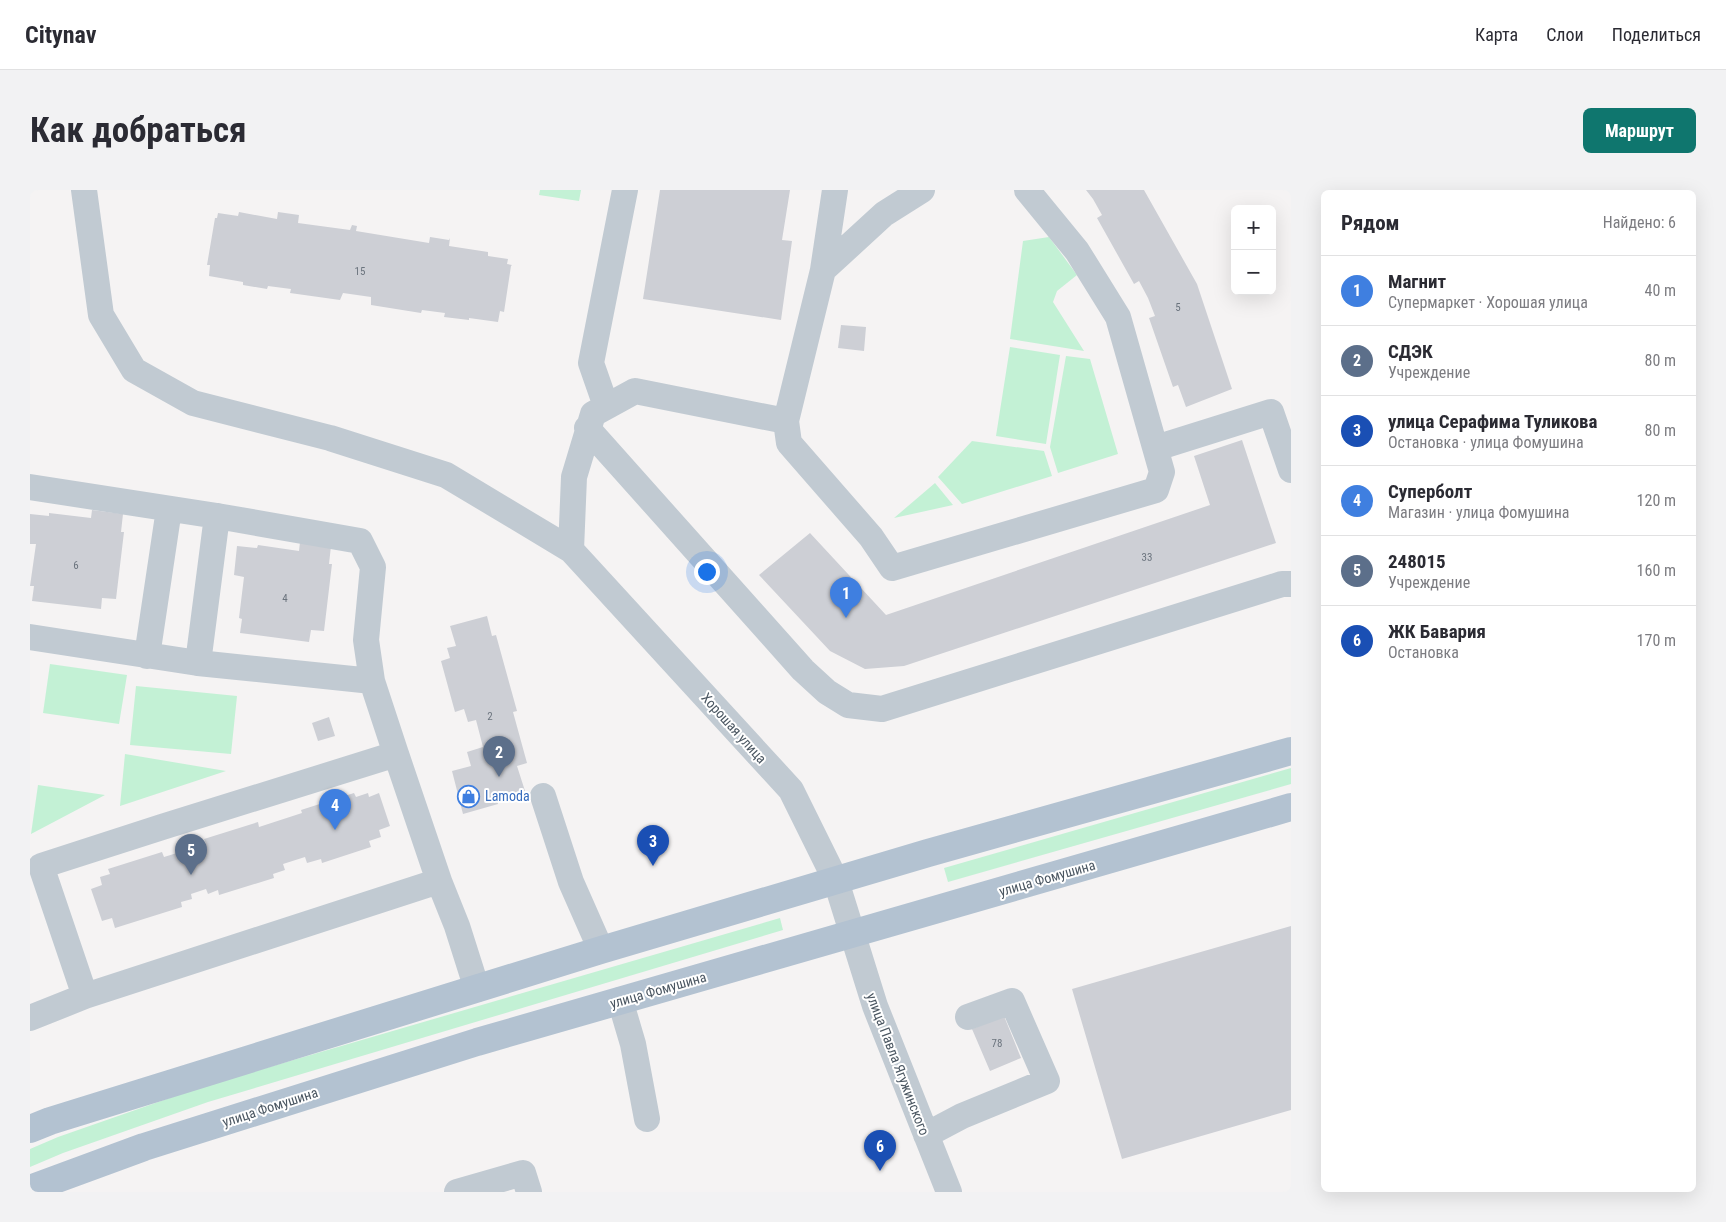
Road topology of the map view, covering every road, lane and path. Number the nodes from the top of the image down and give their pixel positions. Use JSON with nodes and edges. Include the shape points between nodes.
{"nodes":[{"id":1,"x":84,"y":190,"type":"edge"},
{"id":2,"x":625,"y":190,"type":"edge"},
{"id":3,"x":835,"y":190,"type":"edge"},
{"id":4,"x":922,"y":190,"type":"edge"},
{"id":5,"x":1027,"y":190,"type":"edge"},
{"id":6,"x":823,"y":270,"type":"junction"},
{"id":7,"x":606,"y":406,"type":"junction"},
{"id":8,"x":786,"y":421,"type":"junction"},
{"id":9,"x":587,"y":428,"type":"junction"},
{"id":10,"x":1156,"y":448,"type":"junction"},
{"id":11,"x":1291,"y":470,"type":"edge"},
{"id":12,"x":30,"y":487,"type":"edge"},
{"id":13,"x":169,"y":509,"type":"junction"},
{"id":14,"x":217,"y":516,"type":"junction"},
{"id":15,"x":571,"y":550,"type":"junction"},
{"id":16,"x":1291,"y":584,"type":"edge"},
{"id":17,"x":30,"y":636,"type":"edge"},
{"id":18,"x":147,"y":656,"type":"junction"},
{"id":19,"x":198,"y":663,"type":"junction"},
{"id":20,"x":372,"y":680,"type":"junction"},
{"id":21,"x":1291,"y":751,"type":"edge"},
{"id":22,"x":396,"y":754,"type":"junction"},
{"id":23,"x":543,"y":796,"type":"dead end"},
{"id":24,"x":1291,"y":807,"type":"edge"},
{"id":25,"x":36,"y":868,"type":"edge"},
{"id":26,"x":439,"y":881,"type":"junction"},
{"id":27,"x":836,"y":881,"type":"junction"},
{"id":28,"x":852,"y":934,"type":"junction"},
{"id":29,"x":601,"y":950,"type":"junction"},
{"id":30,"x":477,"y":989,"type":"junction"},
{"id":31,"x":85,"y":996,"type":"junction"},
{"id":32,"x":620,"y":1000,"type":"junction"},
{"id":33,"x":30,"y":1018,"type":"edge"},
{"id":34,"x":968,"y":1018,"type":"dead end"},
{"id":35,"x":647,"y":1119,"type":"dead end"},
{"id":36,"x":30,"y":1129,"type":"edge"},
{"id":37,"x":926,"y":1135,"type":"junction"},
{"id":38,"x":39,"y":1189,"type":"edge"},
{"id":39,"x":457,"y":1192,"type":"edge"},
{"id":40,"x":529,"y":1192,"type":"edge"},
{"id":41,"x":949,"y":1192,"type":"edge"}],
"edges":[{"from":1,"to":15,"type":"street","name":"Хорошая улица","via":[[101,315],[134,370],[193,403],[330,438],[446,475]]},
{"from":2,"to":7,"type":"street","via":[[590,363]]},
{"from":3,"to":6,"type":"street"},
{"from":4,"to":6,"type":"street","via":[[884,214]]},
{"from":5,"to":10,"type":"street","via":[[1077,251],[1118,317]]},
{"from":6,"to":8,"type":"street"},
{"from":7,"to":8,"type":"street","via":[[635,391]]},
{"from":7,"to":9,"type":"street","via":[[593,414]]},
{"from":8,"to":10,"type":"street","via":[[789,443],[871,537],[892,568],[1156,490],[1162,472]]},
{"from":9,"to":15,"type":"street","via":[[574,477]]},
{"from":9,"to":16,"type":"street","via":[[803,670],[827,692],[848,705],[882,710],[1282,584]]},
{"from":10,"to":11,"type":"street","via":[[1271,412]]},
{"from":12,"to":13,"type":"street"},
{"from":13,"to":14,"type":"street"},
{"from":13,"to":18,"type":"street"},
{"from":14,"to":19,"type":"street"},
{"from":14,"to":20,"type":"street","via":[[360,541],[374,567],[366,640]]},
{"from":15,"to":27,"type":"street","name":"Хорошая улица","via":[[791,790]]},
{"from":17,"to":18,"type":"street"},
{"from":18,"to":19,"type":"street"},
{"from":19,"to":20,"type":"street"},
{"from":20,"to":22,"type":"street"},
{"from":21,"to":27,"type":"main road"},
{"from":22,"to":25,"type":"street"},
{"from":22,"to":26,"type":"street"},
{"from":23,"to":29,"type":"street","via":[[571,882]]},
{"from":24,"to":28,"type":"main road","name":"улица Фомушина"},
{"from":25,"to":31,"type":"street"},
{"from":26,"to":30,"type":"street"},
{"from":26,"to":31,"type":"street"},
{"from":27,"to":28,"type":"street","name":"Хорошая улица"},
{"from":27,"to":29,"type":"main road"},
{"from":28,"to":32,"type":"main road","name":"улица Фомушина"},
{"from":28,"to":37,"type":"street","name":"улица Павла Ягужинского","via":[[875,1006]]},
{"from":29,"to":30,"type":"main road"},
{"from":30,"to":36,"type":"main road"},
{"from":31,"to":33,"type":"street"},
{"from":32,"to":35,"type":"street","via":[[633,1044]]},
{"from":32,"to":38,"type":"main road","name":"улица Фомушина","via":[[163,1141]]},
{"from":34,"to":37,"type":"street","via":[[1012,1001],[1047,1081],[962,1116]]},
{"from":37,"to":41,"type":"street","name":"улица Павла Ягужинского"},
{"from":39,"to":40,"type":"street","via":[[523,1173]]}]}
